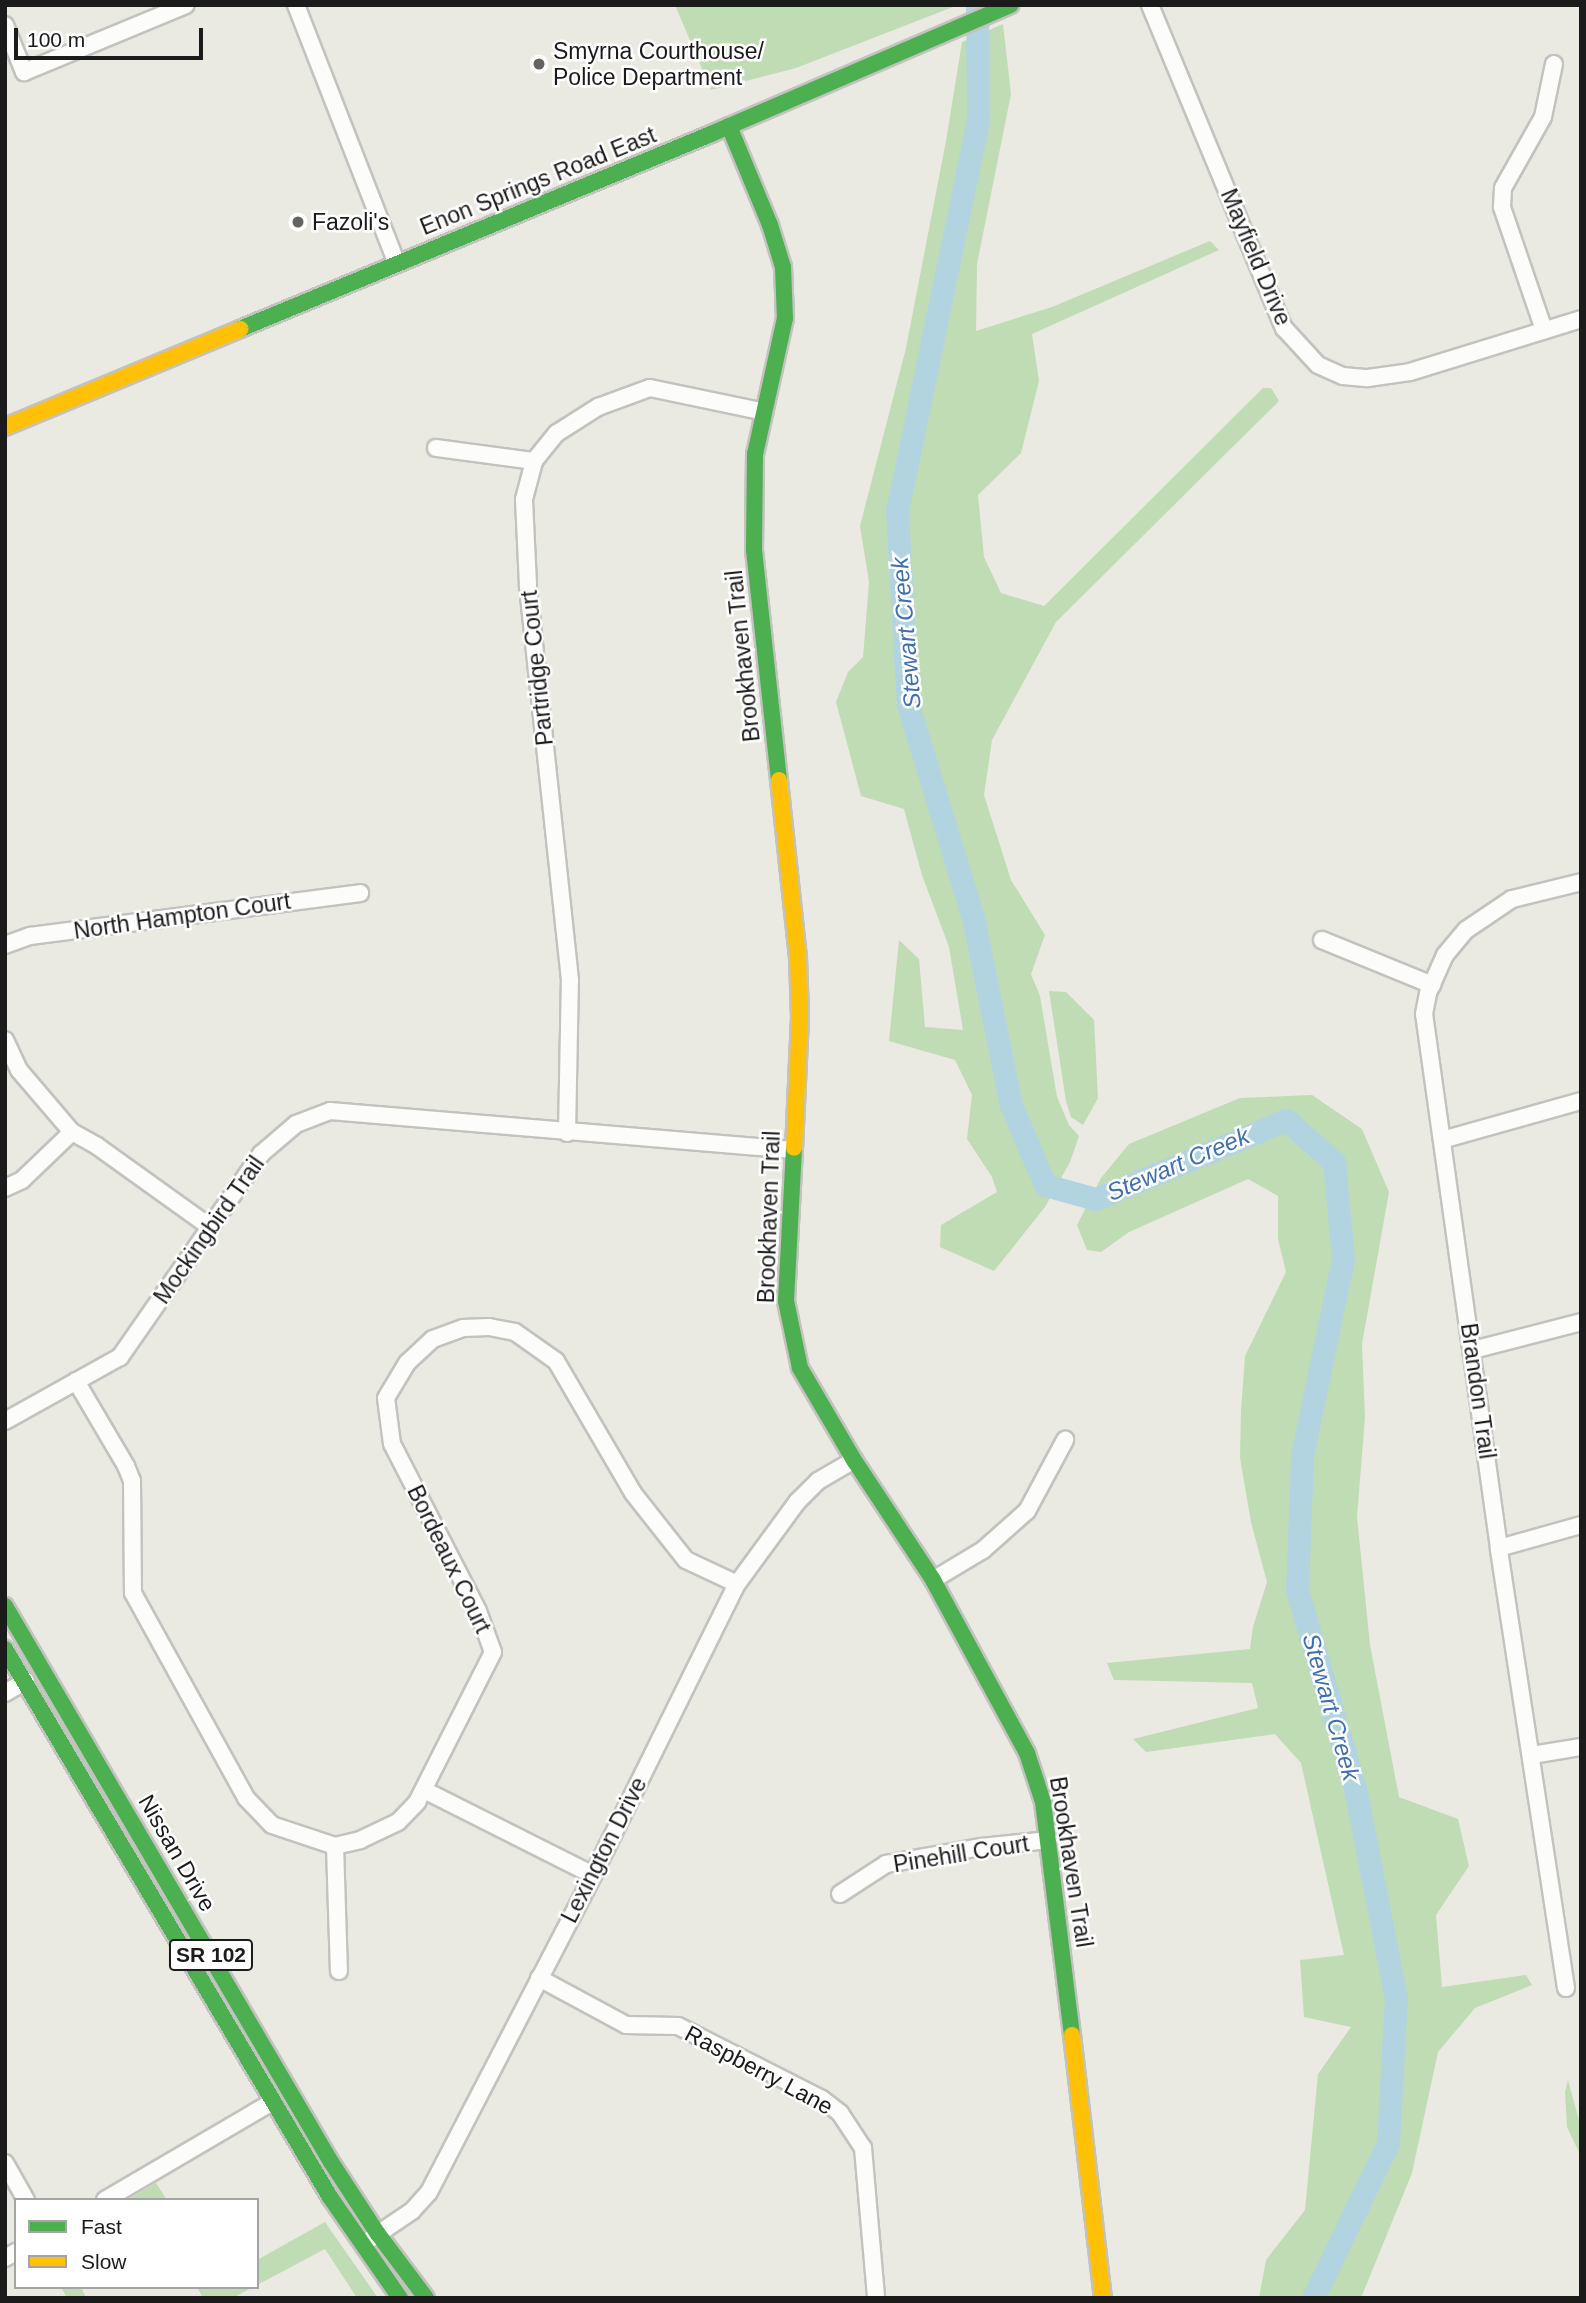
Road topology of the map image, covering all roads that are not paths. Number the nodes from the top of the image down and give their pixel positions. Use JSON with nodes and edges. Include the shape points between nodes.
{"nodes":[{"id":1,"x":186,"y":5,"type":"edge"},
{"id":2,"x":296,"y":5,"type":"edge"},
{"id":3,"x":1010,"y":5,"type":"edge"},
{"id":4,"x":1150,"y":5,"type":"edge"},
{"id":5,"x":5,"y":25,"type":"edge"},
{"id":6,"x":1554,"y":64,"type":"dead end"},
{"id":7,"x":729,"y":126,"type":"junction"},
{"id":8,"x":397,"y":264,"type":"junction"},
{"id":9,"x":1581,"y":319,"type":"edge"},
{"id":10,"x":1544,"y":330,"type":"junction"},
{"id":11,"x":765,"y":412,"type":"junction"},
{"id":12,"x":5,"y":427,"type":"edge"},
{"id":13,"x":436,"y":447,"type":"dead end"},
{"id":14,"x":534,"y":461,"type":"junction"},
{"id":15,"x":1581,"y":882,"type":"edge"},
{"id":16,"x":360,"y":893,"type":"dead end"},
{"id":17,"x":1322,"y":940,"type":"dead end"},
{"id":18,"x":5,"y":945,"type":"edge"},
{"id":19,"x":1432,"y":985,"type":"junction"},
{"id":20,"x":5,"y":1040,"type":"edge"},
{"id":21,"x":1581,"y":1101,"type":"edge"},
{"id":22,"x":72,"y":1132,"type":"junction"},
{"id":23,"x":567,"y":1133,"type":"junction"},
{"id":24,"x":1442,"y":1140,"type":"junction"},
{"id":25,"x":793,"y":1150,"type":"junction"},
{"id":26,"x":5,"y":1188,"type":"edge"},
{"id":27,"x":210,"y":1227,"type":"junction"},
{"id":28,"x":1581,"y":1322,"type":"edge"},
{"id":29,"x":1473,"y":1350,"type":"junction"},
{"id":30,"x":76,"y":1381,"type":"junction"},
{"id":31,"x":5,"y":1421,"type":"edge"},
{"id":32,"x":1065,"y":1440,"type":"dead end"},
{"id":33,"x":854,"y":1460,"type":"junction"},
{"id":34,"x":1581,"y":1525,"type":"edge"},
{"id":35,"x":1499,"y":1548,"type":"junction"},
{"id":36,"x":933,"y":1580,"type":"junction"},
{"id":37,"x":737,"y":1584,"type":"junction"},
{"id":38,"x":5,"y":1606,"type":"edge"},
{"id":39,"x":5,"y":1648,"type":"edge"},
{"id":40,"x":26,"y":1681,"type":"junction"},
{"id":41,"x":5,"y":1693,"type":"edge"},
{"id":42,"x":1581,"y":1747,"type":"edge"},
{"id":43,"x":1532,"y":1755,"type":"junction"},
{"id":44,"x":424,"y":1790,"type":"junction"},
{"id":45,"x":1049,"y":1840,"type":"junction"},
{"id":46,"x":335,"y":1846,"type":"junction"},
{"id":47,"x":593,"y":1875,"type":"junction"},
{"id":48,"x":840,"y":1894,"type":"dead end"},
{"id":49,"x":339,"y":1971,"type":"dead end"},
{"id":50,"x":539,"y":1978,"type":"junction"},
{"id":51,"x":1566,"y":1988,"type":"dead end"},
{"id":52,"x":272,"y":2102,"type":"junction"},
{"id":53,"x":5,"y":2163,"type":"edge"},
{"id":54,"x":25,"y":2198,"type":"edge"},
{"id":55,"x":108,"y":2198,"type":"edge"},
{"id":56,"x":378,"y":2234,"type":"junction"},
{"id":57,"x":361,"y":2244,"type":"junction"},
{"id":58,"x":400,"y":2298,"type":"edge"},
{"id":59,"x":426,"y":2298,"type":"edge"},
{"id":60,"x":876,"y":2298,"type":"edge"},
{"id":61,"x":1103,"y":2298,"type":"edge"}],
"edges":[{"from":1,"to":5,"type":"street","via":[[24,72]]},
{"from":2,"to":8,"type":"street"},
{"from":3,"to":7,"type":"street","name":"Enon Springs Road East"},
{"from":4,"to":10,"type":"street","name":"Mayfield Drive","via":[[1284,328],[1318,365],[1343,376],[1368,378],[1410,372]]},
{"from":6,"to":10,"type":"street","via":[[1543,117],[1503,188],[1502,207]]},
{"from":7,"to":8,"type":"street","name":"Enon Springs Road East"},
{"from":7,"to":11,"type":"street","name":"Brookhaven Trail","via":[[783,267],[785,318]]},
{"from":8,"to":12,"type":"street","name":"Enon Springs Road East"},
{"from":9,"to":10,"type":"street","name":"Mayfield Drive"},
{"from":11,"to":14,"type":"street","name":"Partridge Court","via":[[650,388],[598,407],[557,433]]},
{"from":11,"to":25,"type":"street","name":"Brookhaven Trail","via":[[755,454],[754,550],[799,957]]},
{"from":13,"to":14,"type":"street"},
{"from":14,"to":23,"type":"street","name":"Partridge Court","via":[[524,499],[528,586],[570,980]]},
{"from":15,"to":19,"type":"street","name":"Brandon Trail","via":[[1512,899],[1466,930],[1445,955]]},
{"from":16,"to":18,"type":"street","name":"North Hampton Court","via":[[30,936]]},
{"from":17,"to":19,"type":"street"},
{"from":19,"to":24,"type":"street","name":"Brandon Trail","via":[[1424,1014]]},
{"from":20,"to":22,"type":"street","via":[[19,1070]]},
{"from":21,"to":24,"type":"street"},
{"from":22,"to":26,"type":"street","via":[[22,1180]]},
{"from":22,"to":27,"type":"street"},
{"from":23,"to":25,"type":"street","name":"Mockingbird Trail"},
{"from":23,"to":27,"type":"street","name":"Mockingbird Trail","via":[[330,1111],[296,1124],[261,1154]]},
{"from":24,"to":29,"type":"street","name":"Brandon Trail"},
{"from":25,"to":33,"type":"street","name":"Brookhaven Trail","via":[[786,1301],[800,1368]]},
{"from":27,"to":30,"type":"street","name":"Mockingbird Trail","via":[[120,1357]]},
{"from":28,"to":29,"type":"street"},
{"from":29,"to":35,"type":"street","name":"Brandon Trail"},
{"from":30,"to":31,"type":"street","name":"Mockingbird Trail"},
{"from":30,"to":46,"type":"street","via":[[132,1481],[133,1593],[239,1786],[272,1825]]},
{"from":32,"to":36,"type":"street","via":[[1027,1511],[983,1550]]},
{"from":33,"to":36,"type":"street","name":"Brookhaven Trail"},
{"from":33,"to":37,"type":"street","name":"Lexington Drive","via":[[818,1482],[797,1502]]},
{"from":34,"to":35,"type":"street"},
{"from":35,"to":43,"type":"street","name":"Brandon Trail"},
{"from":36,"to":45,"type":"street","name":"Brookhaven Trail","via":[[1027,1753]]},
{"from":37,"to":44,"type":"street","name":"Bordeaux Court","via":[[685,1560],[633,1493],[556,1361],[515,1332],[489,1327],[463,1328],[433,1339],[407,1363],[386,1398],[392,1444],[478,1611],[493,1652]]},
{"from":37,"to":47,"type":"street","name":"Lexington Drive"},
{"from":38,"to":56,"type":"street","name":"Nissan Drive","number":"SR 102","via":[[331,2162]]},
{"from":39,"to":40,"type":"street","name":"Nissan Drive","number":"SR 102"},
{"from":40,"to":41,"type":"street"},
{"from":40,"to":52,"type":"street","name":"Nissan Drive","number":"SR 102"},
{"from":42,"to":43,"type":"street"},
{"from":43,"to":51,"type":"street","name":"Brandon Trail"},
{"from":44,"to":46,"type":"street","name":"Bordeaux Court","via":[[398,1822]]},
{"from":44,"to":47,"type":"street"},
{"from":45,"to":48,"type":"street","name":"Pinehill Court","via":[[886,1864]]},
{"from":45,"to":61,"type":"street","name":"Brookhaven Trail"},
{"from":46,"to":49,"type":"street"},
{"from":47,"to":50,"type":"street","name":"Lexington Drive"},
{"from":50,"to":56,"type":"street","name":"Lexington Drive","via":[[429,2192],[412,2211]]},
{"from":50,"to":60,"type":"street","name":"Raspberry Lane","via":[[626,2025],[677,2026],[822,2099],[840,2113],[863,2148]]},
{"from":52,"to":55,"type":"street"},
{"from":52,"to":57,"type":"street","name":"Nissan Drive","number":"SR 102"},
{"from":53,"to":54,"type":"street"},
{"from":56,"to":57,"type":"street","name":"Lexington Drive"},
{"from":56,"to":59,"type":"street","name":"Nissan Drive","number":"SR 102"},
{"from":57,"to":58,"type":"street","name":"Nissan Drive","number":"SR 102"}]}
